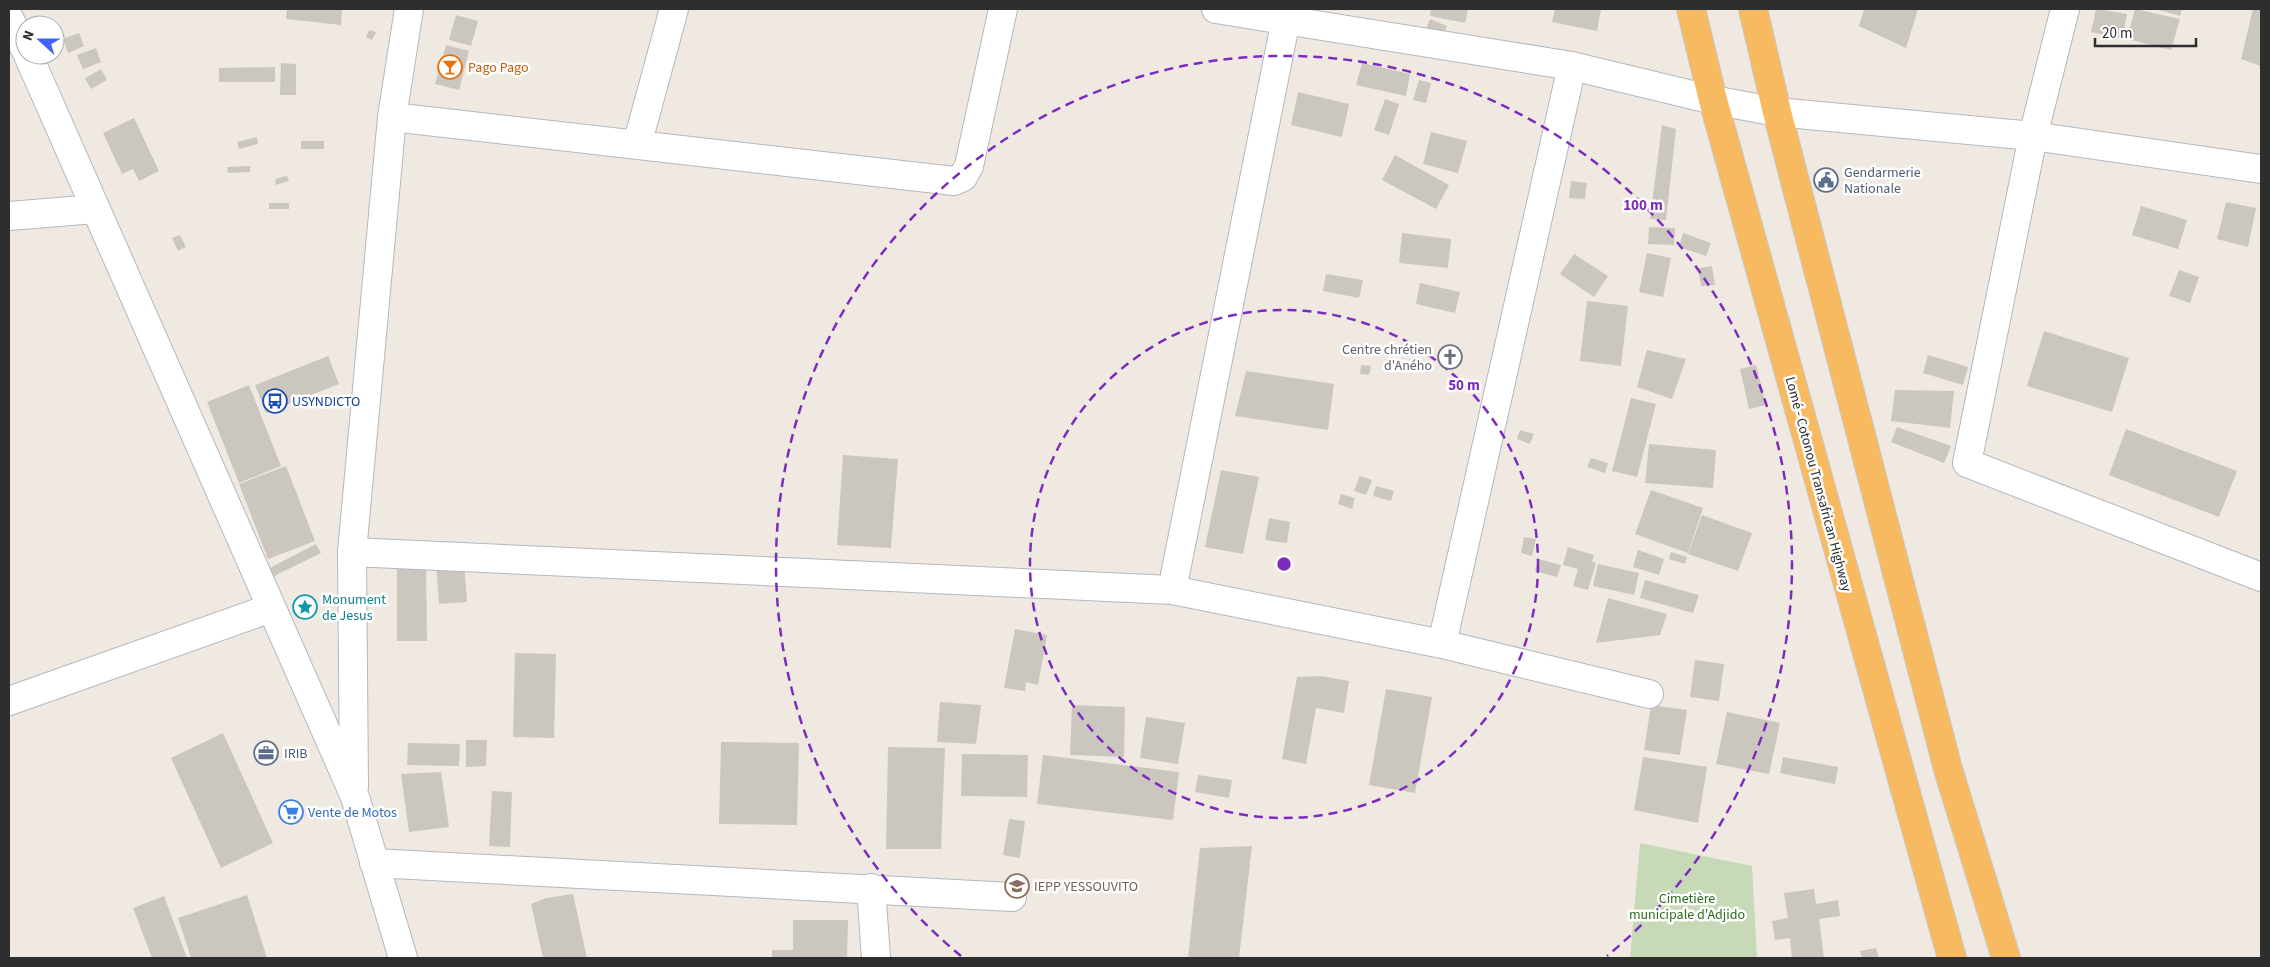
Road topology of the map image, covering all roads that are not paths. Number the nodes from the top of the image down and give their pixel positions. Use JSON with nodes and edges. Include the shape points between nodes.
{"nodes":[{"id":1,"x":409,"y":9,"type":"edge"},
{"id":2,"x":674,"y":9,"type":"edge"},
{"id":3,"x":1003,"y":9,"type":"edge"},
{"id":4,"x":1216,"y":9,"type":"edge"},
{"id":5,"x":1691,"y":9,"type":"edge"},
{"id":6,"x":1753,"y":9,"type":"edge"},
{"id":7,"x":2065,"y":9,"type":"edge"},
{"id":8,"x":1287,"y":14,"type":"edge"},
{"id":9,"x":9,"y":18,"type":"edge"},
{"id":10,"x":15,"y":30,"type":"edge"},
{"id":11,"x":32,"y":65,"type":"edge"},
{"id":12,"x":1572,"y":66,"type":"junction"},
{"id":13,"x":1713,"y":100,"type":"junction"},
{"id":14,"x":1778,"y":112,"type":"junction"},
{"id":15,"x":392,"y":117,"type":"junction"},
{"id":16,"x":2032,"y":136,"type":"junction"},
{"id":17,"x":637,"y":145,"type":"junction"},
{"id":18,"x":2261,"y":169,"type":"edge"},
{"id":19,"x":95,"y":209,"type":"junction"},
{"id":20,"x":9,"y":216,"type":"edge"},
{"id":21,"x":352,"y":552,"type":"junction"},
{"id":22,"x":2261,"y":577,"type":"edge"},
{"id":23,"x":1172,"y":590,"type":"junction"},
{"id":24,"x":271,"y":608,"type":"junction"},
{"id":25,"x":1442,"y":644,"type":"junction"},
{"id":26,"x":1649,"y":694,"type":"dead end"},
{"id":27,"x":9,"y":701,"type":"edge"},
{"id":28,"x":354,"y":797,"type":"junction"},
{"id":29,"x":374,"y":863,"type":"junction"},
{"id":30,"x":871,"y":888,"type":"junction"},
{"id":31,"x":1012,"y":897,"type":"dead end"},
{"id":32,"x":403,"y":958,"type":"edge"},
{"id":33,"x":876,"y":958,"type":"edge"},
{"id":34,"x":1952,"y":958,"type":"edge"},
{"id":35,"x":2006,"y":958,"type":"edge"}],
"edges":[{"from":1,"to":15,"type":"street"},
{"from":2,"to":17,"type":"street"},
{"from":3,"to":17,"type":"street","via":[[969,166],[963,177],[954,181]]},
{"from":4,"to":8,"type":"street"},
{"from":5,"to":13,"type":"highway","name":"Lomé - Cotonou Transafrican Highway"},
{"from":6,"to":14,"type":"highway"},
{"from":7,"to":16,"type":"street"},
{"from":8,"to":12,"type":"street"},
{"from":8,"to":23,"type":"street"},
{"from":9,"to":10,"type":"street"},
{"from":11,"to":19,"type":"street"},
{"from":12,"to":13,"type":"street"},
{"from":12,"to":25,"type":"street"},
{"from":13,"to":14,"type":"street"},
{"from":13,"to":34,"type":"highway","name":"Lomé - Cotonou Transafrican Highway"},
{"from":14,"to":16,"type":"street"},
{"from":14,"to":35,"type":"highway","via":[[1948,769]]},
{"from":15,"to":17,"type":"street"},
{"from":15,"to":21,"type":"street"},
{"from":16,"to":18,"type":"street"},
{"from":16,"to":22,"type":"street","via":[[1967,463]]},
{"from":19,"to":20,"type":"street"},
{"from":19,"to":24,"type":"street"},
{"from":21,"to":23,"type":"street"},
{"from":21,"to":28,"type":"street"},
{"from":23,"to":25,"type":"street"},
{"from":24,"to":27,"type":"street"},
{"from":24,"to":28,"type":"street"},
{"from":25,"to":26,"type":"street"},
{"from":28,"to":29,"type":"street"},
{"from":29,"to":30,"type":"street"},
{"from":29,"to":32,"type":"street"},
{"from":30,"to":31,"type":"street"},
{"from":30,"to":33,"type":"street"}]}
